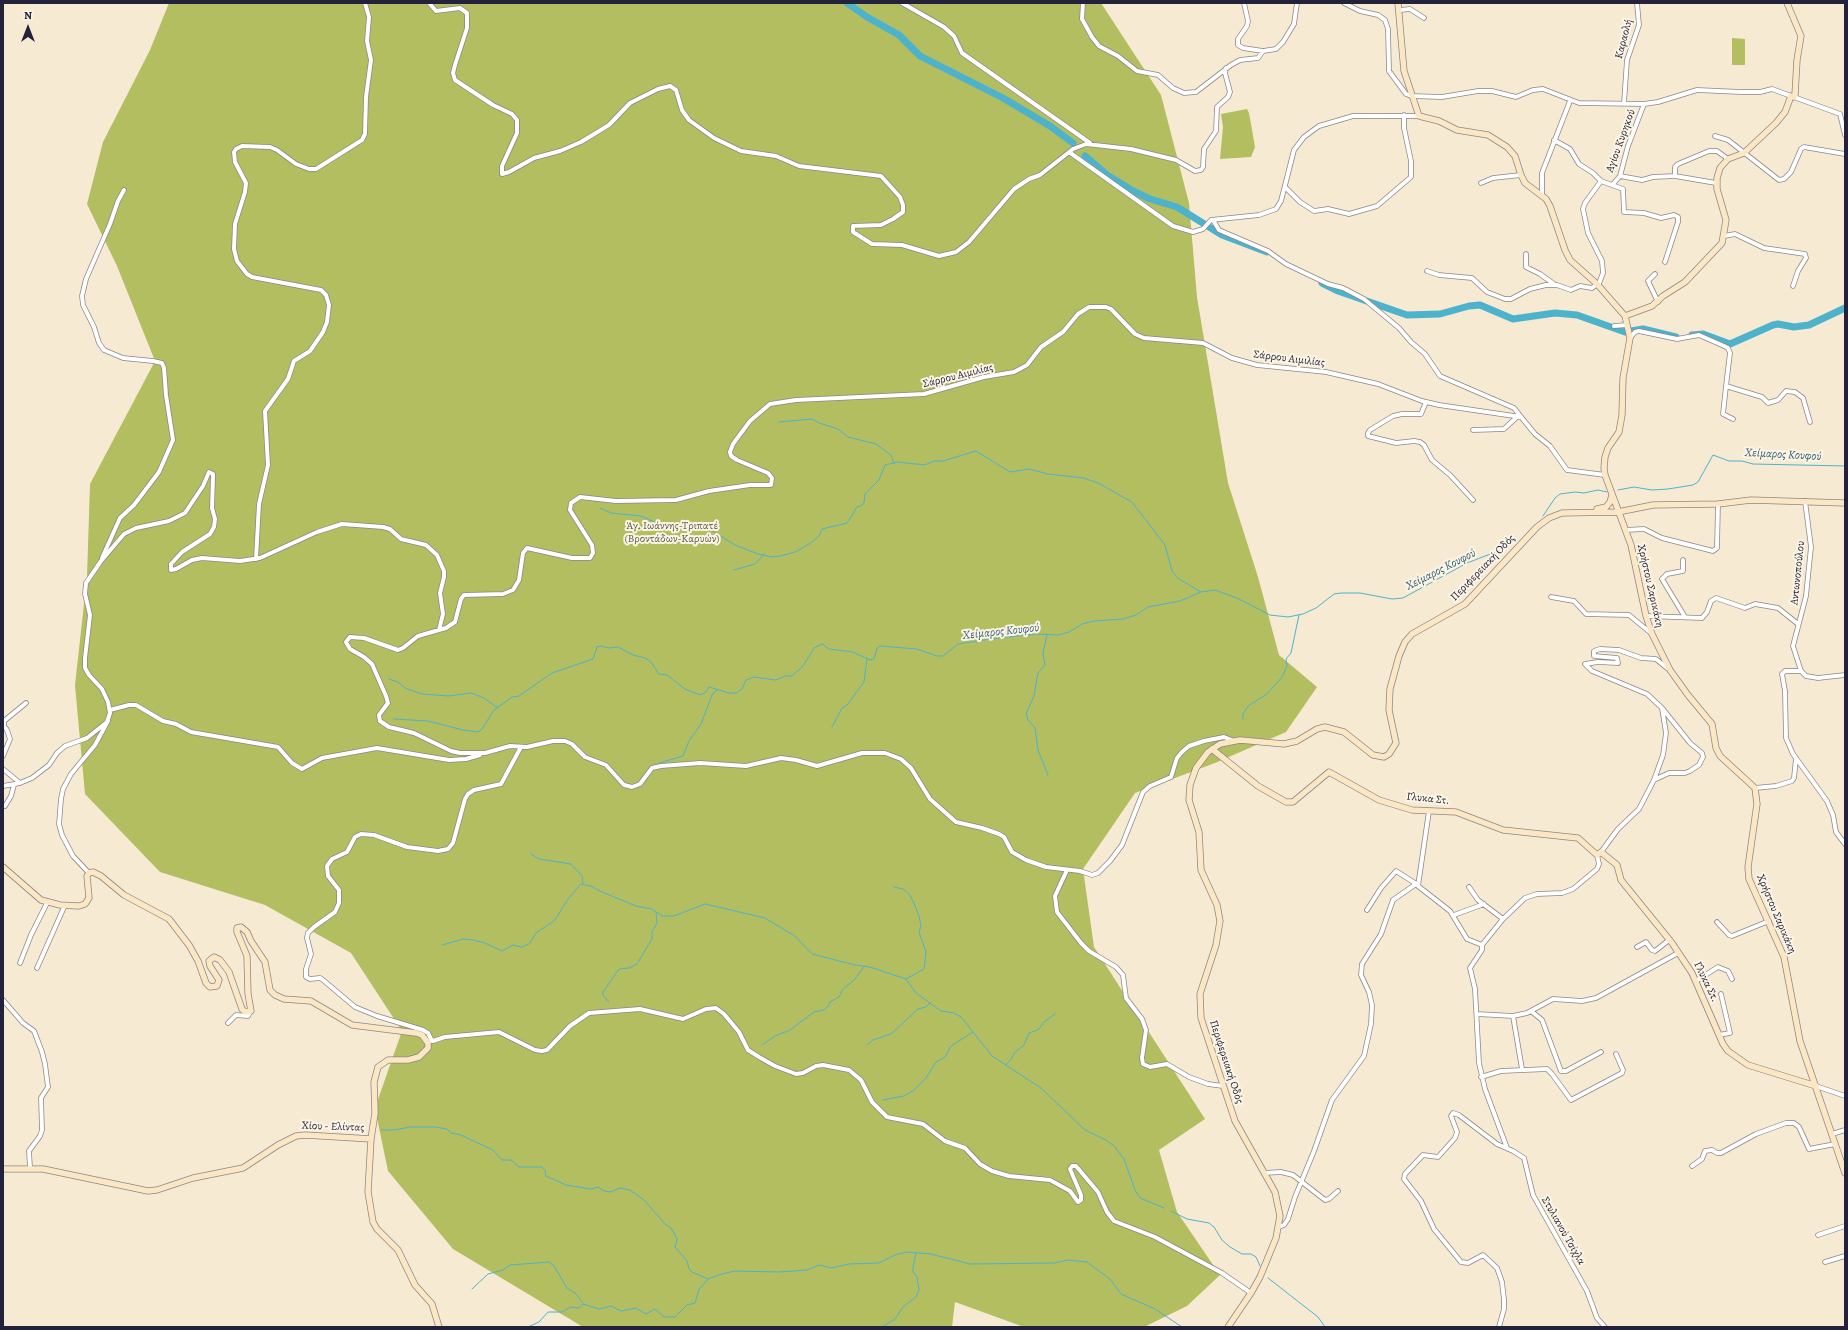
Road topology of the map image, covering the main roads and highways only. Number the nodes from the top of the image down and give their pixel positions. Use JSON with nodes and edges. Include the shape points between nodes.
{"nodes":[{"id":1,"x":1398,"y":3,"type":"edge"},
{"id":2,"x":1787,"y":3,"type":"edge"},
{"id":3,"x":1624,"y":316,"type":"junction"},
{"id":4,"x":1612,"y":494,"type":"junction"},
{"id":5,"x":1845,"y":502,"type":"edge"},
{"id":6,"x":1653,"y":505,"type":"junction"},
{"id":7,"x":1597,"y":509,"type":"junction"},
{"id":8,"x":1617,"y":510,"type":"junction"},
{"id":9,"x":1635,"y":510,"type":"junction"},
{"id":10,"x":1575,"y":512,"type":"junction"},
{"id":11,"x":1622,"y":523,"type":"junction"},
{"id":12,"x":1212,"y":749,"type":"junction"},
{"id":13,"x":3,"y":868,"type":"edge"},
{"id":14,"x":1816,"y":1086,"type":"junction"},
{"id":15,"x":371,"y":1139,"type":"junction"},
{"id":16,"x":3,"y":1169,"type":"edge"},
{"id":17,"x":1845,"y":1173,"type":"edge"},
{"id":18,"x":439,"y":1327,"type":"edge"},
{"id":19,"x":1228,"y":1327,"type":"edge"}],
"edges":[{"from":1,"to":3,"type":"main road","via":[[1404,71],[1419,116],[1439,121],[1457,130],[1483,134],[1507,147],[1515,156],[1521,175],[1528,186],[1542,196],[1550,206],[1567,255],[1598,285]]},
{"from":2,"to":3,"type":"main road","via":[[1801,36],[1793,96],[1783,115],[1744,153],[1728,159],[1720,168],[1716,183],[1718,197],[1726,216],[1724,236],[1717,249],[1688,279],[1658,302]]},
{"from":3,"to":4,"type":"main road","name":"Χρήστου Σαρικάκη","via":[[1629,331],[1620,428],[1608,448],[1604,468]]},
{"from":4,"to":7,"type":"main road","via":[[1606,507]]},
{"from":4,"to":8,"type":"main road","name":"Χρήστου Σαρικάκη"},
{"from":5,"to":6,"type":"main road","name":"Περιφερειακή Οδός","via":[[1751,500],[1718,504]]},
{"from":6,"to":8,"type":"main road","name":"Περιφερειακή Οδός"},
{"from":6,"to":9,"type":"main road","name":"Περιφερειακή Οδός"},
{"from":7,"to":8,"type":"main road","name":"Περιφερειακή Οδός"},
{"from":7,"to":10,"type":"main road","name":"Περιφερειακή Οδός"},
{"from":8,"to":9,"type":"main road","name":"Περιφερειακή Οδός"},
{"from":8,"to":10,"type":"main road","name":"Περιφερειακή Οδός"},
{"from":8,"to":11,"type":"main road","name":"Χρήστου Σαρικάκη"},
{"from":9,"to":11,"type":"main road","via":[[1627,513]]},
{"from":10,"to":12,"type":"main road","name":"Περιφερειακή Οδός","via":[[1562,513],[1543,522],[1465,604],[1447,616],[1420,628],[1408,638],[1399,656],[1390,689],[1388,710],[1396,744],[1389,754],[1384,757],[1373,754],[1344,732],[1331,728],[1317,729],[1284,744],[1234,741]]},
{"from":11,"to":14,"type":"main road","name":"Χρήστου Σαρικάκη","via":[[1631,545],[1652,634],[1670,670],[1712,724],[1720,756],[1754,788],[1756,811],[1749,875],[1784,957],[1800,1041]]},
{"from":12,"to":14,"type":"main road","name":"Γλυκα Στ.","via":[[1258,786],[1286,802],[1291,803],[1297,799],[1328,772],[1379,800],[1412,810],[1456,812],[1502,830],[1578,838],[1615,863],[1621,880],[1669,940],[1696,981],[1728,1051],[1745,1064]]},
{"from":12,"to":19,"type":"main road","name":"Περιφερειακή Οδός","via":[[1196,768],[1188,798],[1199,832],[1201,870],[1219,913],[1218,939],[1201,990],[1200,1006],[1204,1029],[1238,1127],[1278,1202],[1279,1227],[1273,1247],[1251,1293]]},
{"from":13,"to":15,"type":"main road","via":[[36,897],[47,903],[65,905],[85,904],[89,898],[86,881],[89,873],[101,876],[124,895],[169,919],[188,945],[210,987],[217,986],[219,980],[209,961],[214,957],[220,960],[229,972],[245,1012],[250,1012],[247,956],[238,935],[239,928],[244,928],[265,962],[270,990],[276,995],[288,1000],[311,1002],[352,1025],[416,1033],[425,1037],[430,1042],[426,1052],[419,1058],[388,1060],[378,1067],[374,1082],[375,1113]]},
{"from":14,"to":17,"type":"main road","name":"Χρήστου Σαρικάκη"},
{"from":15,"to":16,"type":"main road","name":"Χίου - Ελίντας","via":[[324,1135],[296,1136],[243,1168],[193,1178],[148,1191],[53,1170]]},
{"from":15,"to":18,"type":"main road","name":"Χίου - Ελίντας","via":[[368,1192],[373,1222],[381,1234],[398,1250],[415,1285],[432,1304]]}]}
